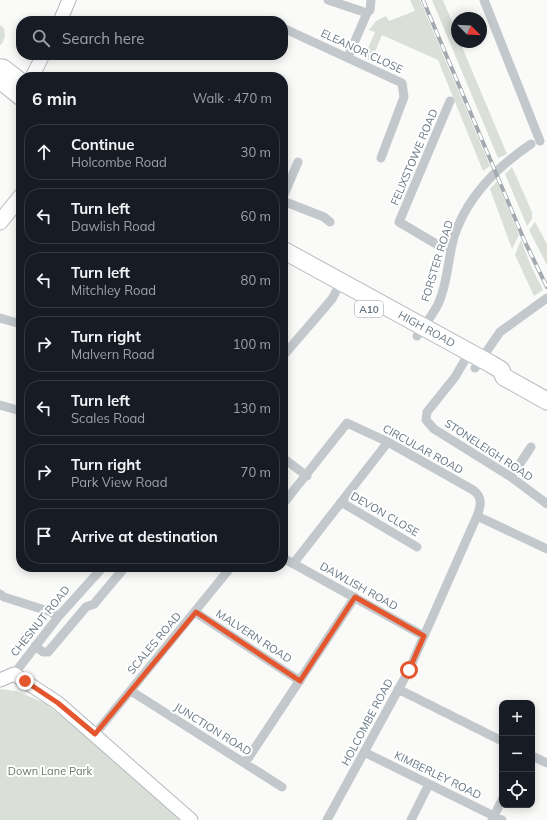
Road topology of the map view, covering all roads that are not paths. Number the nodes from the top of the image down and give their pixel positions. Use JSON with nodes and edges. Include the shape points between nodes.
{"nodes":[{"id":1,"x":69,"y":0,"type":"edge"},
{"id":2,"x":328,"y":0,"type":"edge"},
{"id":3,"x":371,"y":0,"type":"edge"},
{"id":4,"x":484,"y":0,"type":"edge"},
{"id":5,"x":367,"y":13,"type":"junction"},
{"id":6,"x":62,"y":16,"type":"edge"},
{"id":7,"x":288,"y":30,"type":"edge"},
{"id":8,"x":348,"y":57,"type":"junction"},
{"id":9,"x":40,"y":60,"type":"edge"},
{"id":10,"x":0,"y":68,"type":"edge"},
{"id":11,"x":34,"y":72,"type":"edge"},
{"id":12,"x":16,"y":78,"type":"edge"},
{"id":13,"x":0,"y":80,"type":"edge"},
{"id":14,"x":16,"y":93,"type":"edge"},
{"id":15,"x":450,"y":101,"type":"dead end"},
{"id":16,"x":538,"y":142,"type":"edge"},
{"id":17,"x":381,"y":158,"type":"dead end"},
{"id":18,"x":298,"y":162,"type":"dead end"},
{"id":19,"x":288,"y":185,"type":"edge"},
{"id":20,"x":16,"y":202,"type":"edge"},
{"id":21,"x":288,"y":203,"type":"edge"},
{"id":22,"x":0,"y":222,"type":"edge"},
{"id":23,"x":330,"y":222,"type":"dead end"},
{"id":24,"x":451,"y":250,"type":"junction"},
{"id":25,"x":288,"y":253,"type":"edge"},
{"id":26,"x":288,"y":263,"type":"edge"},
{"id":27,"x":339,"y":287,"type":"junction"},
{"id":28,"x":547,"y":298,"type":"edge"},
{"id":29,"x":0,"y":318,"type":"edge"},
{"id":30,"x":16,"y":323,"type":"edge"},
{"id":31,"x":420,"y":331,"type":"junction"},
{"id":32,"x":288,"y":350,"type":"edge"},
{"id":33,"x":472,"y":361,"type":"junction"},
{"id":34,"x":547,"y":402,"type":"edge"},
{"id":35,"x":0,"y":405,"type":"edge"},
{"id":36,"x":16,"y":410,"type":"edge"},
{"id":37,"x":388,"y":442,"type":"junction"},
{"id":38,"x":531,"y":447,"type":"dead end"},
{"id":39,"x":288,"y":462,"type":"edge"},
{"id":40,"x":307,"y":476,"type":"junction"},
{"id":41,"x":511,"y":477,"type":"junction"},
{"id":42,"x":288,"y":498,"type":"edge"},
{"id":43,"x":341,"y":502,"type":"junction"},
{"id":44,"x":481,"y":502,"type":"joint"},
{"id":45,"x":547,"y":504,"type":"edge"},
{"id":46,"x":477,"y":516,"type":"junction"},
{"id":47,"x":418,"y":547,"type":"dead end"},
{"id":48,"x":547,"y":549,"type":"edge"},
{"id":49,"x":288,"y":561,"type":"edge"},
{"id":50,"x":293,"y":564,"type":"junction"},
{"id":51,"x":98,"y":572,"type":"edge"},
{"id":52,"x":121,"y":572,"type":"edge"},
{"id":53,"x":227,"y":572,"type":"edge"},
{"id":54,"x":0,"y":594,"type":"edge"},
{"id":55,"x":355,"y":597,"type":"junction"},
{"id":56,"x":196,"y":612,"type":"junction"},
{"id":57,"x":58,"y":617,"type":"junction"},
{"id":58,"x":424,"y":636,"type":"junction"},
{"id":59,"x":35,"y":646,"type":"junction"},
{"id":60,"x":14,"y":674,"type":"junction"},
{"id":61,"x":0,"y":680,"type":"edge"},
{"id":62,"x":300,"y":681,"type":"junction"},
{"id":63,"x":398,"y":689,"type":"junction"},
{"id":64,"x":130,"y":691,"type":"junction"},
{"id":65,"x":95,"y":734,"type":"junction"},
{"id":66,"x":499,"y":739,"type":"edge"},
{"id":67,"x":364,"y":752,"type":"junction"},
{"id":68,"x":535,"y":757,"type":"edge"},
{"id":69,"x":245,"y":763,"type":"junction"},
{"id":70,"x":547,"y":763,"type":"edge"},
{"id":71,"x":429,"y":784,"type":"junction"},
{"id":72,"x":282,"y":787,"type":"dead end"},
{"id":73,"x":499,"y":808,"type":"edge"},
{"id":74,"x":496,"y":819,"type":"edge"},
{"id":75,"x":191,"y":820,"type":"edge"},
{"id":76,"x":327,"y":820,"type":"edge"},
{"id":77,"x":411,"y":820,"type":"edge"}],
"edges":[{"from":1,"to":6,"type":"street"},
{"from":2,"to":5,"type":"street"},
{"from":3,"to":5,"type":"street","via":[[372,7]]},
{"from":4,"to":16,"type":"street"},
{"from":5,"to":8,"type":"street"},
{"from":7,"to":8,"type":"street","name":"ELEANOR CLOSE"},
{"from":8,"to":17,"type":"street","name":"ELEANOR CLOSE","via":[[402,83],[404,98]]},
{"from":9,"to":11,"type":"street"},
{"from":10,"to":12,"type":"highway"},
{"from":13,"to":14,"type":"highway"},
{"from":15,"to":24,"type":"street","name":"FELIXSTOWE ROAD","via":[[399,222]]},
{"from":16,"to":24,"type":"street","name":"FORSTER ROAD","via":[[503,164],[486,181],[459,225]]},
{"from":18,"to":19,"type":"street"},
{"from":20,"to":22,"type":"main road"},
{"from":21,"to":23,"type":"street","via":[[324,217]]},
{"from":24,"to":31,"type":"street","name":"FORSTER ROAD","via":[[446,281],[438,304]]},
{"from":25,"to":27,"type":"highway","name":"HIGH ROAD","number":"A10"},
{"from":26,"to":27,"type":"highway","name":"HIGH ROAD","number":"A10"},
{"from":27,"to":31,"type":"highway","name":"HIGH ROAD","number":"A10"},
{"from":27,"to":32,"type":"street","via":[[332,300]]},
{"from":28,"to":33,"type":"street","via":[[506,327]]},
{"from":29,"to":30,"type":"street"},
{"from":31,"to":33,"type":"highway","name":"HIGH ROAD","number":"A10"},
{"from":33,"to":34,"type":"highway","name":"HIGH ROAD","number":"A10","via":[[501,370],[504,377]]},
{"from":33,"to":41,"type":"street","name":"STONELEIGH ROAD","via":[[455,377],[427,412],[426,420],[434,428]]},
{"from":35,"to":36,"type":"street"},
{"from":37,"to":40,"type":"street","name":"CIRCULAR ROAD","via":[[348,423]]},
{"from":37,"to":43,"type":"street","name":"DEVON CLOSE"},
{"from":37,"to":44,"type":"street","name":"CIRCULAR ROAD","via":[[477,493]]},
{"from":38,"to":41,"type":"street"},
{"from":39,"to":40,"type":"street"},
{"from":40,"to":42,"type":"street"},
{"from":41,"to":45,"type":"street","name":"STONELEIGH ROAD"},
{"from":43,"to":47,"type":"street","name":"DEVON CLOSE"},
{"from":43,"to":50,"type":"street","name":"DEVON CLOSE"},
{"from":44,"to":46,"type":"street","name":"HOLCOMBE ROAD"},
{"from":46,"to":48,"type":"street"},
{"from":46,"to":58,"type":"street","name":"HOLCOMBE ROAD"},
{"from":49,"to":50,"type":"street","name":"DAWLISH ROAD"},
{"from":50,"to":55,"type":"street","name":"DAWLISH ROAD"},
{"from":51,"to":57,"type":"street","name":"CHESNUT ROAD"},
{"from":52,"to":59,"type":"street","via":[[94,604],[86,607],[48,652],[43,652]]},
{"from":53,"to":56,"type":"street","name":"SCALES ROAD"},
{"from":54,"to":57,"type":"street","via":[[51,612]]},
{"from":55,"to":58,"type":"street","name":"DAWLISH ROAD"},
{"from":55,"to":62,"type":"street"},
{"from":56,"to":62,"type":"street","name":"MALVERN ROAD"},
{"from":56,"to":64,"type":"street","name":"SCALES ROAD"},
{"from":57,"to":59,"type":"street","name":"CHESNUT ROAD"},
{"from":58,"to":63,"type":"street","name":"HOLCOMBE ROAD"},
{"from":59,"to":60,"type":"street","name":"CHESNUT ROAD"},
{"from":60,"to":61,"type":"street"},
{"from":60,"to":65,"type":"street","via":[[58,703]]},
{"from":62,"to":69,"type":"street"},
{"from":63,"to":66,"type":"street"},
{"from":63,"to":67,"type":"street","name":"HOLCOMBE ROAD"},
{"from":64,"to":65,"type":"street","name":"SCALES ROAD"},
{"from":64,"to":69,"type":"street","name":"JUNCTION ROAD"},
{"from":65,"to":75,"type":"street"},
{"from":67,"to":71,"type":"street","name":"KIMBERLEY ROAD"},
{"from":67,"to":76,"type":"street","name":"HOLCOMBE ROAD"},
{"from":68,"to":70,"type":"street"},
{"from":69,"to":72,"type":"street","name":"JUNCTION ROAD"},
{"from":71,"to":74,"type":"street","name":"KIMBERLEY ROAD"},
{"from":71,"to":77,"type":"street"},
{"from":73,"to":74,"type":"street"}]}
